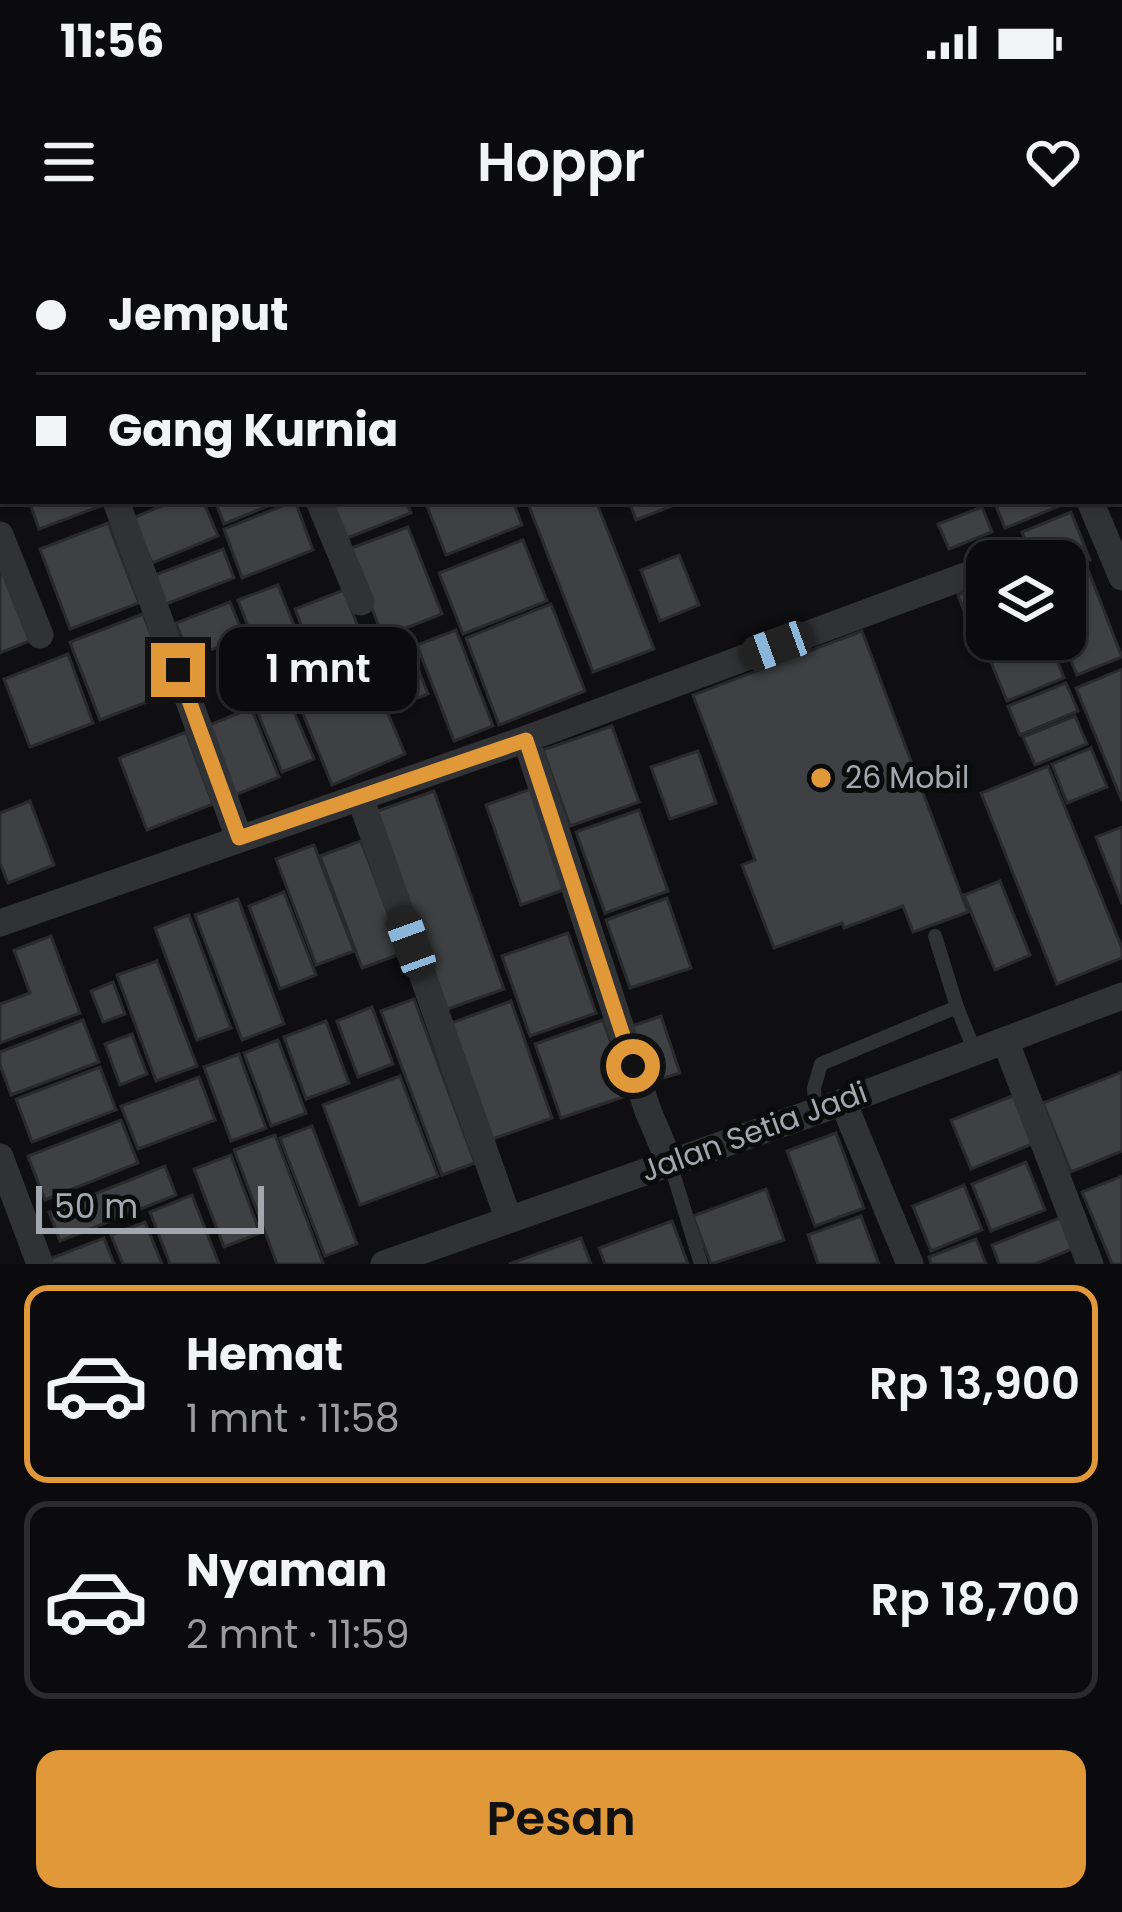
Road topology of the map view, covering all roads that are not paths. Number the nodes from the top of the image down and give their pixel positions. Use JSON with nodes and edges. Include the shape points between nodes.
{"nodes":[{"id":1,"x":117,"y":504,"type":"edge"},
{"id":2,"x":321,"y":504,"type":"edge"},
{"id":3,"x":1091,"y":504,"type":"edge"},
{"id":4,"x":0,"y":535,"type":"edge"},
{"id":5,"x":966,"y":576,"type":"edge"},
{"id":6,"x":1122,"y":577,"type":"edge"},
{"id":7,"x":361,"y":602,"type":"dead end"},
{"id":8,"x":40,"y":635,"type":"dead end"},
{"id":9,"x":527,"y":745,"type":"junction"},
{"id":10,"x":361,"y":803,"type":"junction"},
{"id":11,"x":239,"y":838,"type":"junction"},
{"id":12,"x":0,"y":923,"type":"edge"},
{"id":13,"x":935,"y":936,"type":"dead end"},
{"id":14,"x":1122,"y":996,"type":"edge"},
{"id":15,"x":958,"y":1006,"type":"junction"},
{"id":16,"x":1005,"y":1040,"type":"junction"},
{"id":17,"x":975,"y":1052,"type":"junction"},
{"id":18,"x":843,"y":1102,"type":"junction"},
{"id":19,"x":815,"y":1112,"type":"junction"},
{"id":20,"x":0,"y":1157,"type":"edge"},
{"id":21,"x":670,"y":1163,"type":"junction"},
{"id":22,"x":508,"y":1218,"type":"junction"},
{"id":23,"x":40,"y":1264,"type":"edge"},
{"id":24,"x":383,"y":1264,"type":"edge"},
{"id":25,"x":701,"y":1264,"type":"edge"},
{"id":26,"x":910,"y":1264,"type":"edge"},
{"id":27,"x":1090,"y":1264,"type":"edge"}],
"edges":[{"from":1,"to":11,"type":"street"},
{"from":2,"to":7,"type":"street"},
{"from":3,"to":6,"type":"street"},
{"from":4,"to":8,"type":"street"},
{"from":5,"to":9,"type":"street"},
{"from":9,"to":10,"type":"street"},
{"from":9,"to":21,"type":"street"},
{"from":10,"to":11,"type":"street"},
{"from":10,"to":22,"type":"street"},
{"from":11,"to":12,"type":"street"},
{"from":13,"to":15,"type":"lane"},
{"from":14,"to":16,"type":"street","name":"Jalan Setia Jadi"},
{"from":15,"to":17,"type":"lane"},
{"from":15,"to":19,"type":"lane","via":[[821,1064]]},
{"from":16,"to":17,"type":"street","name":"Jalan Setia Jadi"},
{"from":16,"to":27,"type":"street"},
{"from":17,"to":18,"type":"street","name":"Jalan Setia Jadi"},
{"from":18,"to":19,"type":"street","name":"Jalan Setia Jadi"},
{"from":18,"to":26,"type":"street"},
{"from":19,"to":21,"type":"street","name":"Jalan Setia Jadi"},
{"from":20,"to":23,"type":"street"},
{"from":21,"to":22,"type":"street","name":"Jalan Setia Jadi"},
{"from":21,"to":25,"type":"lane"},
{"from":22,"to":24,"type":"street","name":"Jalan Setia Jadi"}]}
